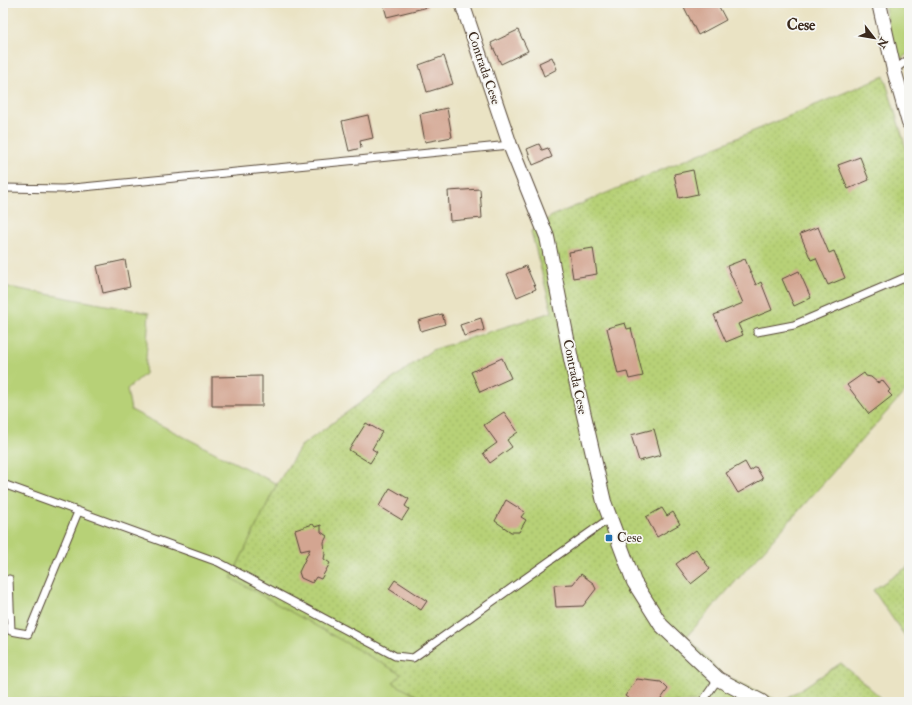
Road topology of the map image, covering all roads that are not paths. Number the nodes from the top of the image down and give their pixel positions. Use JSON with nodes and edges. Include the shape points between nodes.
{"nodes":[{"id":1,"x":462,"y":3,"type":"edge"},
{"id":2,"x":879,"y":3,"type":"edge"},
{"id":3,"x":909,"y":59,"type":"edge"},
{"id":4,"x":894,"y":70,"type":"junction"},
{"id":5,"x":909,"y":123,"type":"edge"},
{"id":6,"x":510,"y":145,"type":"junction"},
{"id":7,"x":3,"y":188,"type":"edge"},
{"id":8,"x":909,"y":276,"type":"edge"},
{"id":9,"x":757,"y":332,"type":"dead end"},
{"id":10,"x":3,"y":484,"type":"edge"},
{"id":11,"x":78,"y":512,"type":"junction"},
{"id":12,"x":610,"y":518,"type":"junction"},
{"id":13,"x":9,"y":579,"type":"dead end"},
{"id":14,"x":718,"y":679,"type":"junction"},
{"id":15,"x":702,"y":702,"type":"edge"},
{"id":16,"x":762,"y":702,"type":"edge"}],
"edges":[{"from":1,"to":6,"type":"street","name":"Contrada Cese"},
{"from":2,"to":4,"type":"street"},
{"from":3,"to":4,"type":"lane"},
{"from":4,"to":5,"type":"street"},
{"from":6,"to":7,"type":"lane","via":[[63,189]]},
{"from":6,"to":12,"type":"street","name":"Contrada Cese","via":[[546,237],[586,430]]},
{"from":8,"to":9,"type":"lane","via":[[794,325]]},
{"from":10,"to":11,"type":"lane"},
{"from":11,"to":12,"type":"lane","via":[[218,562],[395,656],[413,658]]},
{"from":11,"to":13,"type":"lane","via":[[28,634],[11,630]]},
{"from":12,"to":14,"type":"street","name":"Contrada Cese","via":[[634,582],[661,625]]},
{"from":14,"to":15,"type":"lane"},
{"from":14,"to":16,"type":"street","name":"Contrada Cese"}]}
